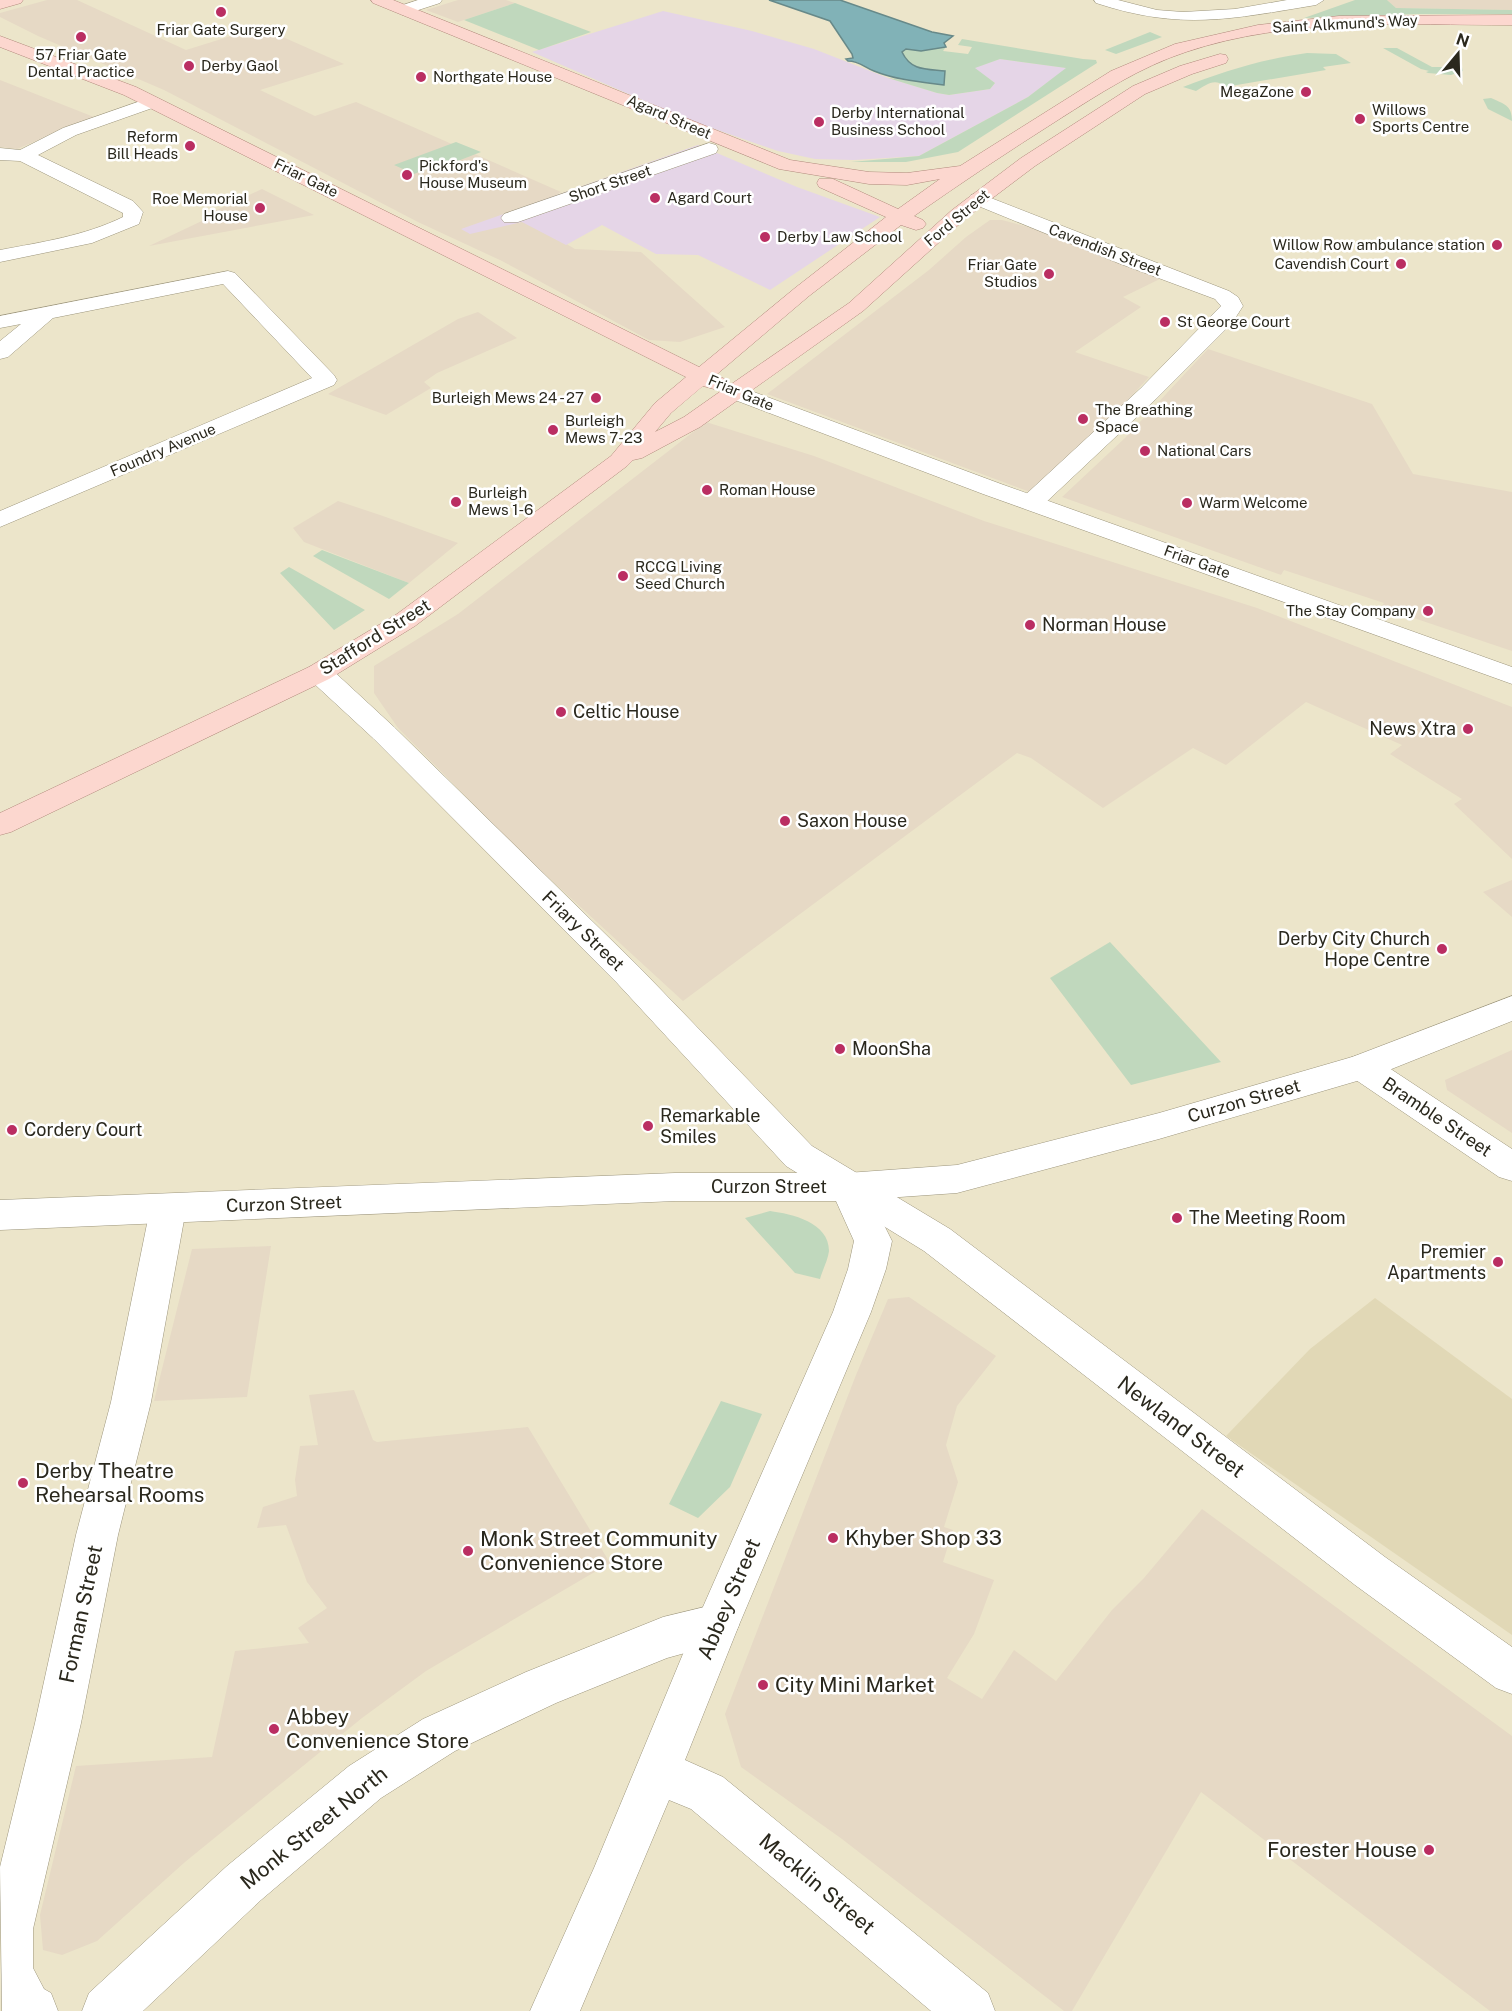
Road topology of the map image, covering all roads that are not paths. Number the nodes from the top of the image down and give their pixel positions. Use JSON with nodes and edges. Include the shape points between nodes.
{"nodes":[{"id":1,"x":15,"y":0,"type":"edge"},
{"id":2,"x":379,"y":0,"type":"edge"},
{"id":3,"x":434,"y":0,"type":"edge"},
{"id":4,"x":1102,"y":0,"type":"edge"},
{"id":5,"x":1316,"y":0,"type":"edge"},
{"id":6,"x":1274,"y":3,"type":"edge"},
{"id":7,"x":0,"y":4,"type":"edge"},
{"id":8,"x":403,"y":10,"type":"junction"},
{"id":9,"x":1512,"y":20,"type":"edge"},
{"id":10,"x":1295,"y":26,"type":"junction"},
{"id":11,"x":1512,"y":27,"type":"edge"},
{"id":12,"x":4,"y":45,"type":"edge"},
{"id":13,"x":1181,"y":48,"type":"joint"},
{"id":14,"x":1233,"y":56,"type":"dead end"},
{"id":15,"x":152,"y":102,"type":"junction"},
{"id":16,"x":709,"y":149,"type":"dead end"},
{"id":17,"x":0,"y":154,"type":"edge"},
{"id":18,"x":24,"y":156,"type":"junction"},
{"id":19,"x":786,"y":165,"type":"junction"},
{"id":20,"x":971,"y":167,"type":"junction"},
{"id":21,"x":978,"y":199,"type":"junction"},
{"id":22,"x":900,"y":216,"type":"junction"},
{"id":23,"x":511,"y":218,"type":"dead end"},
{"id":24,"x":929,"y":240,"type":"junction"},
{"id":25,"x":0,"y":256,"type":"edge"},
{"id":26,"x":47,"y":313,"type":"junction"},
{"id":27,"x":0,"y":322,"type":"edge"},
{"id":28,"x":0,"y":352,"type":"edge"},
{"id":29,"x":700,"y":376,"type":"junction"},
{"id":30,"x":735,"y":392,"type":"junction"},
{"id":31,"x":619,"y":461,"type":"junction"},
{"id":32,"x":1032,"y":502,"type":"junction"},
{"id":33,"x":0,"y":520,"type":"edge"},
{"id":34,"x":319,"y":673,"type":"junction"},
{"id":35,"x":1512,"y":676,"type":"edge"},
{"id":36,"x":0,"y":825,"type":"edge"},
{"id":37,"x":1512,"y":1008,"type":"edge"},
{"id":38,"x":1362,"y":1067,"type":"junction"},
{"id":39,"x":1512,"y":1167,"type":"edge"},
{"id":40,"x":847,"y":1187,"type":"junction"},
{"id":41,"x":168,"y":1209,"type":"junction"},
{"id":42,"x":0,"y":1215,"type":"edge"},
{"id":43,"x":717,"y":1625,"type":"junction"},
{"id":44,"x":1512,"y":1674,"type":"edge"},
{"id":45,"x":656,"y":1771,"type":"junction"},
{"id":46,"x":33,"y":2011,"type":"edge"},
{"id":47,"x":107,"y":2011,"type":"edge"},
{"id":48,"x":555,"y":2011,"type":"edge"},
{"id":49,"x":970,"y":2011,"type":"edge"}],
"edges":[{"from":1,"to":7,"type":"main road"},
{"from":2,"to":8,"type":"main road","name":"Agard Street"},
{"from":3,"to":8,"type":"street"},
{"from":4,"to":6,"type":"street","via":[[1145,14],[1188,19]]},
{"from":5,"to":6,"type":"street"},
{"from":8,"to":19,"type":"main road","name":"Agard Street"},
{"from":9,"to":10,"type":"main road","name":"Saint Alkmund's Way","via":[[1381,20]]},
{"from":10,"to":11,"type":"main road"},
{"from":10,"to":13,"type":"main road","name":"Saint Alkmund's Way","via":[[1258,30]]},
{"from":12,"to":15,"type":"main road","name":"Friar Gate"},
{"from":13,"to":20,"type":"main road","name":"Ford Street","via":[[1117,75]]},
{"from":14,"to":21,"type":"main road","name":"Ford Street","via":[[1139,90]]},
{"from":15,"to":18,"type":"street","via":[[64,134]]},
{"from":15,"to":29,"type":"main road","name":"Friar Gate"},
{"from":16,"to":23,"type":"street","name":"Short Street"},
{"from":17,"to":18,"type":"street"},
{"from":18,"to":25,"type":"street","via":[[126,205],[133,212],[132,220],[115,230]]},
{"from":19,"to":20,"type":"main road","name":"Agard Street","via":[[854,176],[907,179]]},
{"from":19,"to":22,"type":"main road"},
{"from":20,"to":22,"type":"main road","name":"Ford Street"},
{"from":21,"to":24,"type":"main road","name":"Ford Street"},
{"from":21,"to":32,"type":"street","name":"Cavendish Street","via":[[1222,295],[1232,306],[1149,393]]},
{"from":22,"to":24,"type":"main road","via":[[929,232]]},
{"from":22,"to":29,"type":"main road","name":"Ford Street"},
{"from":24,"to":30,"type":"main road","name":"Ford Street","via":[[856,307]]},
{"from":26,"to":27,"type":"street"},
{"from":26,"to":28,"type":"street"},
{"from":26,"to":33,"type":"street","name":"Foundry Avenue","via":[[228,277],[326,380]]},
{"from":29,"to":30,"type":"main road","name":"Friar Gate"},
{"from":29,"to":31,"type":"main road","name":"Stafford Street","via":[[663,408]]},
{"from":30,"to":31,"type":"main road","name":"Ford Street","via":[[692,422]]},
{"from":30,"to":32,"type":"street","name":"Friar Gate"},
{"from":31,"to":34,"type":"main road","name":"Stafford Street","via":[[406,620]]},
{"from":32,"to":35,"type":"street","name":"Friar Gate"},
{"from":34,"to":36,"type":"main road","name":"Stafford Street"},
{"from":34,"to":40,"type":"street","name":"Friary Street","via":[[628,975],[799,1156]]},
{"from":37,"to":38,"type":"street","name":"Curzon Street"},
{"from":38,"to":39,"type":"street","name":"Bramble Street"},
{"from":38,"to":40,"type":"street","name":"Curzon Street","via":[[957,1179]]},
{"from":40,"to":41,"type":"street","name":"Curzon Street","via":[[675,1187]]},
{"from":40,"to":43,"type":"street","name":"Abbey Street","via":[[873,1241],[867,1269]]},
{"from":40,"to":44,"type":"street","name":"Newland Street","via":[[937,1240],[1361,1564]]},
{"from":41,"to":42,"type":"street","name":"Curzon Street"},
{"from":41,"to":46,"type":"street","name":"Forman Street","via":[[131,1401],[9,1929],[8,1971],[26,2007]]},
{"from":43,"to":45,"type":"street","name":"Abbey Street"},
{"from":43,"to":47,"type":"street","name":"Monk Street North","via":[[663,1638],[542,1687],[439,1735],[365,1782],[244,1883]]},
{"from":45,"to":48,"type":"street","name":"Abbey Street"},
{"from":45,"to":49,"type":"street","name":"Macklin Street","via":[[707,1793]]}]}
